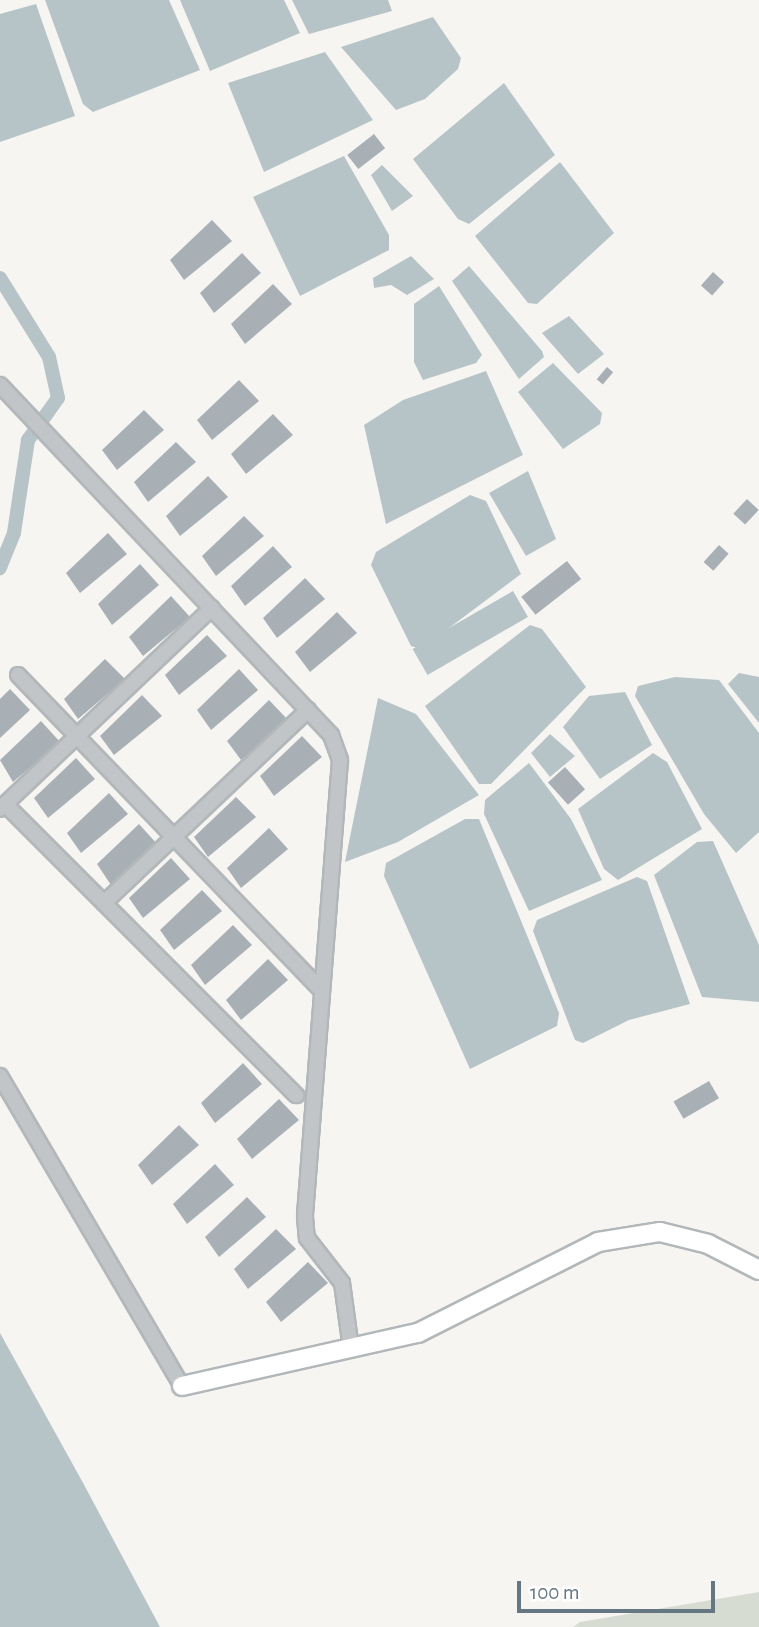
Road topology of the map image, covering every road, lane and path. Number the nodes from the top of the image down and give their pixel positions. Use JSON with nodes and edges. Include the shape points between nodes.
{"nodes":[{"id":1,"x":0,"y":385,"type":"edge"},
{"id":2,"x":212,"y":608,"type":"junction"},
{"id":3,"x":18,"y":675,"type":"dead end"},
{"id":4,"x":308,"y":710,"type":"junction"},
{"id":5,"x":76,"y":735,"type":"junction"},
{"id":6,"x":3,"y":807,"type":"edge"},
{"id":7,"x":174,"y":836,"type":"junction"},
{"id":8,"x":104,"y":903,"type":"junction"},
{"id":9,"x":322,"y":991,"type":"junction"},
{"id":10,"x":0,"y":1076,"type":"edge"},
{"id":11,"x":296,"y":1095,"type":"dead end"},
{"id":12,"x":759,"y":1269,"type":"edge"},
{"id":13,"x":351,"y":1349,"type":"junction"},
{"id":14,"x":183,"y":1386,"type":"joint"}],
"edges":[{"from":1,"to":2,"type":"street"},
{"from":2,"to":4,"type":"street"},
{"from":2,"to":5,"type":"street"},
{"from":3,"to":5,"type":"street"},
{"from":4,"to":7,"type":"street"},
{"from":4,"to":9,"type":"street","via":[[331,735],[340,760]]},
{"from":5,"to":6,"type":"street"},
{"from":5,"to":7,"type":"street"},
{"from":6,"to":8,"type":"street"},
{"from":7,"to":8,"type":"street"},
{"from":7,"to":9,"type":"street"},
{"from":8,"to":11,"type":"street"},
{"from":9,"to":13,"type":"street","via":[[304,1217],[307,1238],[342,1283]]},
{"from":10,"to":14,"type":"street"},
{"from":12,"to":13,"type":"main road","via":[[708,1244],[660,1232],[598,1242],[418,1334]]},
{"from":13,"to":14,"type":"main road"}]}
